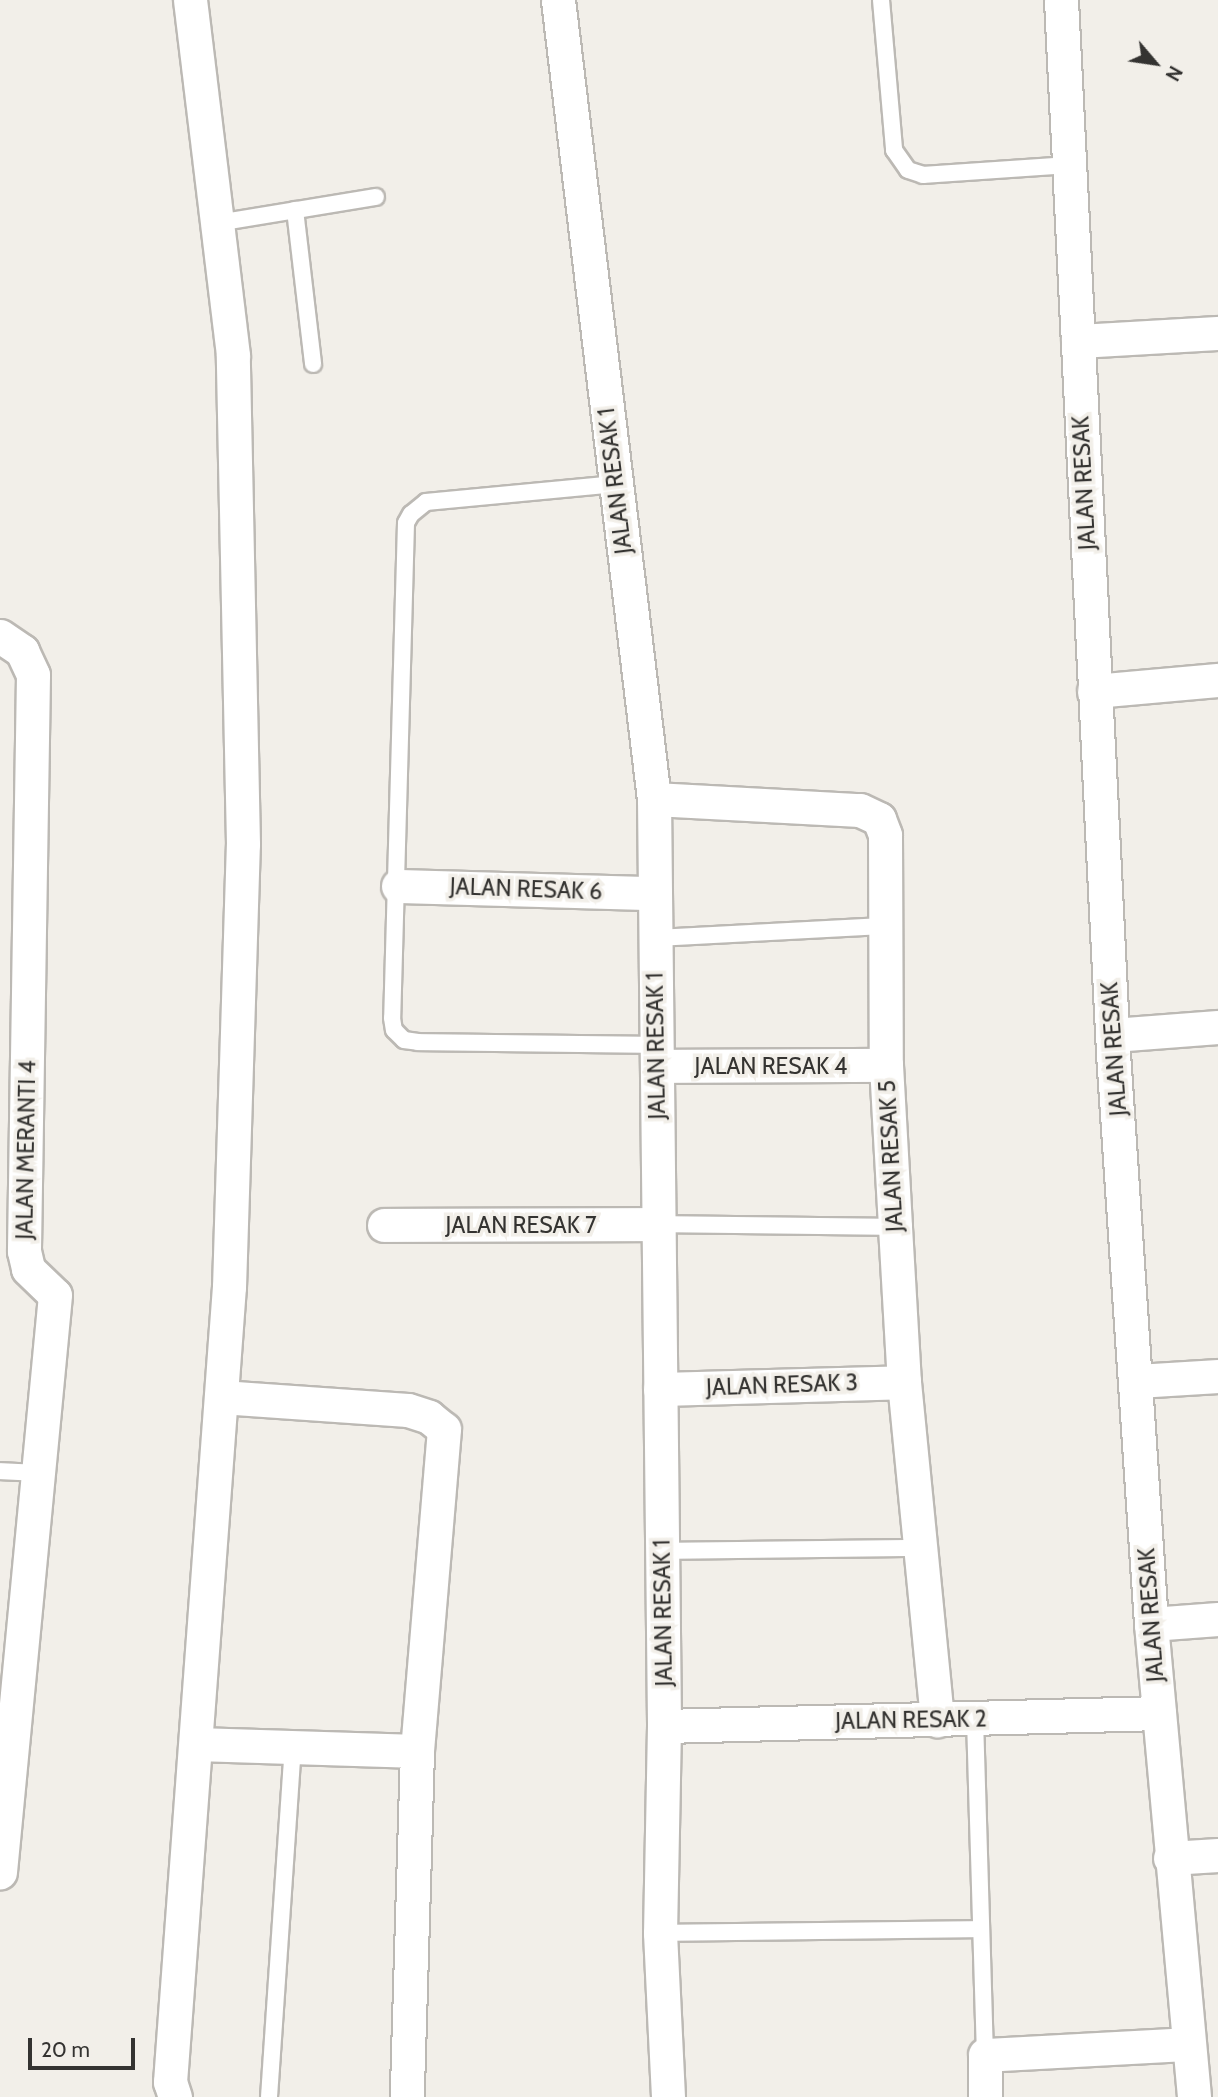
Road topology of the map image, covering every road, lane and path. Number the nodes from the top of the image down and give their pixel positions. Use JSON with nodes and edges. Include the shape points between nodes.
{"nodes":[{"id":1,"x":190,"y":0,"type":"edge"},
{"id":2,"x":558,"y":0,"type":"edge"},
{"id":3,"x":881,"y":0,"type":"edge"},
{"id":4,"x":1061,"y":0,"type":"edge"},
{"id":5,"x":1069,"y":165,"type":"junction"},
{"id":6,"x":376,"y":197,"type":"dead end"},
{"id":7,"x":295,"y":210,"type":"junction"},
{"id":8,"x":217,"y":223,"type":"junction"},
{"id":9,"x":1218,"y":333,"type":"edge"},
{"id":10,"x":1078,"y":341,"type":"junction"},
{"id":11,"x":313,"y":363,"type":"dead end"},
{"id":12,"x":616,"y":484,"type":"junction"},
{"id":13,"x":0,"y":636,"type":"edge"},
{"id":14,"x":1218,"y":680,"type":"edge"},
{"id":15,"x":1094,"y":691,"type":"junction"},
{"id":16,"x":654,"y":799,"type":"junction"},
{"id":17,"x":398,"y":886,"type":"junction"},
{"id":18,"x":655,"y":893,"type":"junction"},
{"id":19,"x":885,"y":926,"type":"junction"},
{"id":20,"x":655,"y":938,"type":"junction"},
{"id":21,"x":1218,"y":1027,"type":"edge"},
{"id":22,"x":1113,"y":1035,"type":"junction"},
{"id":23,"x":657,"y":1056,"type":"junction"},
{"id":24,"x":886,"y":1065,"type":"junction"},
{"id":25,"x":659,"y":1224,"type":"junction"},
{"id":26,"x":384,"y":1225,"type":"dead end"},
{"id":27,"x":895,"y":1227,"type":"junction"},
{"id":28,"x":1218,"y":1376,"type":"edge"},
{"id":29,"x":1137,"y":1381,"type":"junction"},
{"id":30,"x":904,"y":1382,"type":"junction"},
{"id":31,"x":660,"y":1388,"type":"junction"},
{"id":32,"x":221,"y":1397,"type":"junction"},
{"id":33,"x":0,"y":1471,"type":"edge"},
{"id":34,"x":41,"y":1473,"type":"junction"},
{"id":35,"x":920,"y":1548,"type":"junction"},
{"id":36,"x":662,"y":1551,"type":"junction"},
{"id":37,"x":1218,"y":1619,"type":"edge"},
{"id":38,"x":1151,"y":1624,"type":"junction"},
{"id":39,"x":12,"y":1628,"type":"edge"},
{"id":40,"x":1158,"y":1713,"type":"junction"},
{"id":41,"x":975,"y":1719,"type":"junction"},
{"id":42,"x":937,"y":1720,"type":"junction"},
{"id":43,"x":664,"y":1726,"type":"junction"},
{"id":44,"x":197,"y":1744,"type":"junction"},
{"id":45,"x":293,"y":1746,"type":"junction"},
{"id":46,"x":417,"y":1751,"type":"junction"},
{"id":47,"x":4,"y":1789,"type":"edge"},
{"id":48,"x":1218,"y":1855,"type":"edge"},
{"id":49,"x":1170,"y":1858,"type":"junction"},
{"id":50,"x":0,"y":1872,"type":"edge"},
{"id":51,"x":981,"y":1929,"type":"junction"},
{"id":52,"x":660,"y":1933,"type":"junction"},
{"id":53,"x":1188,"y":2044,"type":"junction"},
{"id":54,"x":985,"y":2055,"type":"junction"},
{"id":55,"x":1202,"y":2093,"type":"edge"},
{"id":56,"x":175,"y":2097,"type":"edge"},
{"id":57,"x":269,"y":2097,"type":"edge"},
{"id":58,"x":407,"y":2097,"type":"edge"},
{"id":59,"x":668,"y":2097,"type":"edge"},
{"id":60,"x":985,"y":2097,"type":"edge"}],
"edges":[{"from":1,"to":8,"type":"street"},
{"from":2,"to":12,"type":"street","name":"JALAN RESAK 1"},
{"from":3,"to":5,"type":"lane","via":[[894,150],[908,170],[923,175]]},
{"from":4,"to":5,"type":"street","name":"JALAN RESAK"},
{"from":5,"to":10,"type":"street","name":"JALAN RESAK"},
{"from":6,"to":7,"type":"lane"},
{"from":7,"to":8,"type":"lane"},
{"from":7,"to":11,"type":"lane"},
{"from":8,"to":32,"type":"street","via":[[233,355],[243,844],[229,1287]]},
{"from":9,"to":10,"type":"street"},
{"from":10,"to":15,"type":"street","name":"JALAN RESAK"},
{"from":12,"to":16,"type":"street","name":"JALAN RESAK 1"},
{"from":12,"to":17,"type":"lane","via":[[426,502],[411,513],[407,523]]},
{"from":13,"to":34,"type":"street","name":"JALAN MERANTI 4","via":[[22,651],[33,675],[24,1251],[28,1269],[55,1295]]},
{"from":14,"to":15,"type":"street"},
{"from":15,"to":22,"type":"street","name":"JALAN RESAK"},
{"from":16,"to":18,"type":"street","name":"JALAN RESAK 1"},
{"from":16,"to":19,"type":"street","name":"JALAN RESAK 5","via":[[840,808],[879,819],[885,835]]},
{"from":17,"to":18,"type":"street","name":"JALAN RESAK 6"},
{"from":17,"to":23,"type":"lane","via":[[392,1018],[394,1030],[404,1040]]},
{"from":18,"to":20,"type":"street","name":"JALAN RESAK 1"},
{"from":19,"to":20,"type":"lane"},
{"from":19,"to":24,"type":"street","name":"JALAN RESAK 5"},
{"from":20,"to":23,"type":"street","name":"JALAN RESAK 1"},
{"from":21,"to":22,"type":"street"},
{"from":22,"to":29,"type":"street","name":"JALAN RESAK"},
{"from":23,"to":24,"type":"street","name":"JALAN RESAK 4"},
{"from":23,"to":25,"type":"street","name":"JALAN RESAK 1"},
{"from":24,"to":27,"type":"street","name":"JALAN RESAK 5"},
{"from":25,"to":26,"type":"street","name":"JALAN RESAK 7"},
{"from":25,"to":27,"type":"lane"},
{"from":25,"to":31,"type":"street","name":"JALAN RESAK 1"},
{"from":27,"to":30,"type":"street","name":"JALAN RESAK 5"},
{"from":28,"to":29,"type":"street"},
{"from":29,"to":38,"type":"street","name":"JALAN RESAK"},
{"from":30,"to":31,"type":"street","name":"JALAN RESAK 3"},
{"from":30,"to":35,"type":"street","name":"JALAN RESAK 5"},
{"from":31,"to":36,"type":"street","name":"JALAN RESAK 1"},
{"from":32,"to":44,"type":"street"},
{"from":32,"to":46,"type":"street","via":[[408,1410],[429,1417],[444,1429]]},
{"from":33,"to":34,"type":"lane"},
{"from":34,"to":39,"type":"street","name":"JALAN MERANTI 4"},
{"from":35,"to":36,"type":"lane"},
{"from":35,"to":42,"type":"street","name":"JALAN RESAK 5"},
{"from":36,"to":43,"type":"street","name":"JALAN RESAK 1"},
{"from":37,"to":38,"type":"street"},
{"from":38,"to":40,"type":"street","name":"JALAN RESAK"},
{"from":39,"to":47,"type":"street","name":"JALAN MERANTI 4"},
{"from":40,"to":41,"type":"street","name":"JALAN RESAK 2"},
{"from":40,"to":49,"type":"street","name":"JALAN RESAK"},
{"from":41,"to":42,"type":"street","name":"JALAN RESAK 2"},
{"from":41,"to":51,"type":"lane"},
{"from":42,"to":43,"type":"street","name":"JALAN RESAK 2"},
{"from":43,"to":52,"type":"street","name":"JALAN RESAK 1"},
{"from":44,"to":45,"type":"street"},
{"from":44,"to":56,"type":"street","via":[[170,2081]]},
{"from":45,"to":46,"type":"street"},
{"from":45,"to":57,"type":"lane"},
{"from":46,"to":58,"type":"street"},
{"from":47,"to":50,"type":"street","name":"JALAN MERANTI 4"},
{"from":48,"to":49,"type":"street"},
{"from":49,"to":53,"type":"street","name":"JALAN RESAK"},
{"from":51,"to":52,"type":"lane"},
{"from":51,"to":54,"type":"lane"},
{"from":52,"to":59,"type":"street","name":"JALAN RESAK 1"},
{"from":53,"to":54,"type":"street"},
{"from":53,"to":55,"type":"street","name":"JALAN RESAK"},
{"from":54,"to":60,"type":"street"}]}
